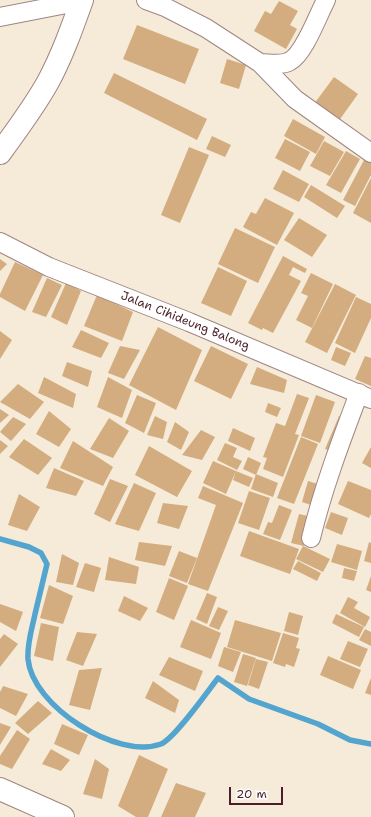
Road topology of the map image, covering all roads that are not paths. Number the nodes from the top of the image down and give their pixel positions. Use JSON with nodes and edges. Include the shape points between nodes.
{"nodes":[{"id":1,"x":82,"y":0,"type":"edge"},
{"id":2,"x":146,"y":0,"type":"edge"},
{"id":3,"x":326,"y":0,"type":"edge"},
{"id":4,"x":0,"y":17,"type":"edge"},
{"id":5,"x":260,"y":64,"type":"junction"},
{"id":6,"x":369,"y":147,"type":"edge"},
{"id":7,"x":0,"y":153,"type":"edge"},
{"id":8,"x":0,"y":242,"type":"edge"},
{"id":9,"x":365,"y":396,"type":"edge"},
{"id":10,"x":311,"y":538,"type":"dead end"},
{"id":11,"x":0,"y":789,"type":"edge"},
{"id":12,"x":63,"y":817,"type":"edge"}],
"edges":[{"from":1,"to":4,"type":"street"},
{"from":1,"to":7,"type":"main road","via":[[51,76],[32,109]]},
{"from":2,"to":5,"type":"street","via":[[206,28]]},
{"from":3,"to":5,"type":"street","via":[[305,43],[291,61]]},
{"from":5,"to":6,"type":"street","via":[[295,99]]},
{"from":8,"to":9,"type":"street","name":"Jalan Cihideung Balong","via":[[49,267]]},
{"from":9,"to":10,"type":"street","via":[[330,472]]},
{"from":11,"to":12,"type":"main road"}]}
